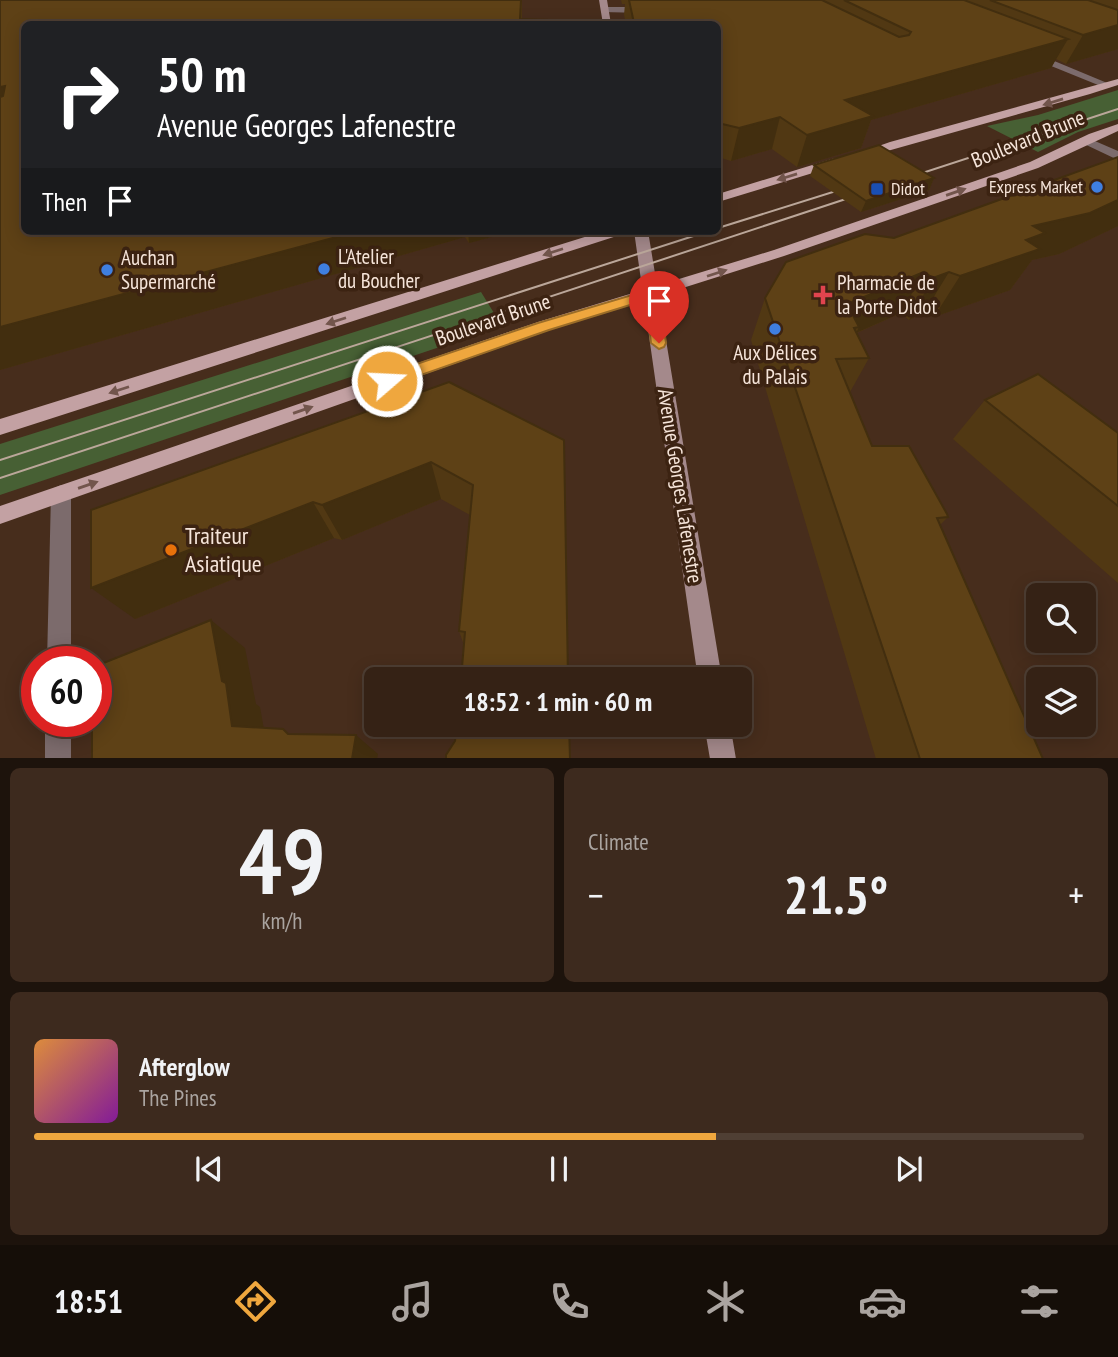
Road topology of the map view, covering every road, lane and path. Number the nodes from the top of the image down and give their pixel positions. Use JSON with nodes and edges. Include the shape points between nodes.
{"nodes":[{"id":1,"x":603,"y":0,"type":"edge"},
{"id":2,"x":604,"y":10,"type":"junction"},
{"id":3,"x":657,"y":10,"type":"edge"},
{"id":4,"x":606,"y":21,"type":"edge"},
{"id":5,"x":1021,"y":51,"type":"edge"},
{"id":6,"x":1112,"y":83,"type":"edge"},
{"id":7,"x":1118,"y":127,"type":"edge"},
{"id":8,"x":1084,"y":141,"type":"junction"},
{"id":9,"x":1118,"y":156,"type":"edge"},
{"id":10,"x":721,"y":197,"type":"edge"},
{"id":11,"x":605,"y":235,"type":"edge"},
{"id":12,"x":642,"y":235,"type":"edge"},
{"id":13,"x":652,"y":293,"type":"junction"},
{"id":14,"x":0,"y":427,"type":"edge"},
{"id":15,"x":61,"y":494,"type":"junction"},
{"id":16,"x":0,"y":515,"type":"edge"},
{"id":17,"x":59,"y":646,"type":"edge"},
{"id":18,"x":708,"y":667,"type":"edge"},
{"id":19,"x":58,"y":737,"type":"edge"},
{"id":20,"x":719,"y":737,"type":"edge"},
{"id":21,"x":58,"y":758,"type":"edge"},
{"id":22,"x":723,"y":758,"type":"edge"}],
"edges":[{"from":1,"to":2,"type":"street"},
{"from":2,"to":3,"type":"street"},
{"from":2,"to":4,"type":"street"},
{"from":5,"to":6,"type":"street"},
{"from":6,"to":10,"type":"main road","name":"Boulevard Brune","one_way":true,"via":[[1031,109],[957,124]]},
{"from":7,"to":8,"type":"main road","name":"Boulevard Brune"},
{"from":8,"to":9,"type":"street"},
{"from":13,"to":8,"type":"main road","name":"Boulevard Brune","one_way":true,"via":[[1021,170]]},
{"from":11,"to":14,"type":"main road","one_way":true},
{"from":12,"to":13,"type":"street","name":"Avenue Georges Lafenestre"},
{"from":15,"to":13,"type":"main road","name":"Boulevard Brune","one_way":true,"via":[[544,326]]},
{"from":13,"to":18,"type":"street","name":"Avenue Georges Lafenestre"},
{"from":15,"to":16,"type":"main road","name":"Boulevard Brune"},
{"from":15,"to":17,"type":"street"},
{"from":19,"to":21,"type":"street"},
{"from":20,"to":22,"type":"street"}]}
